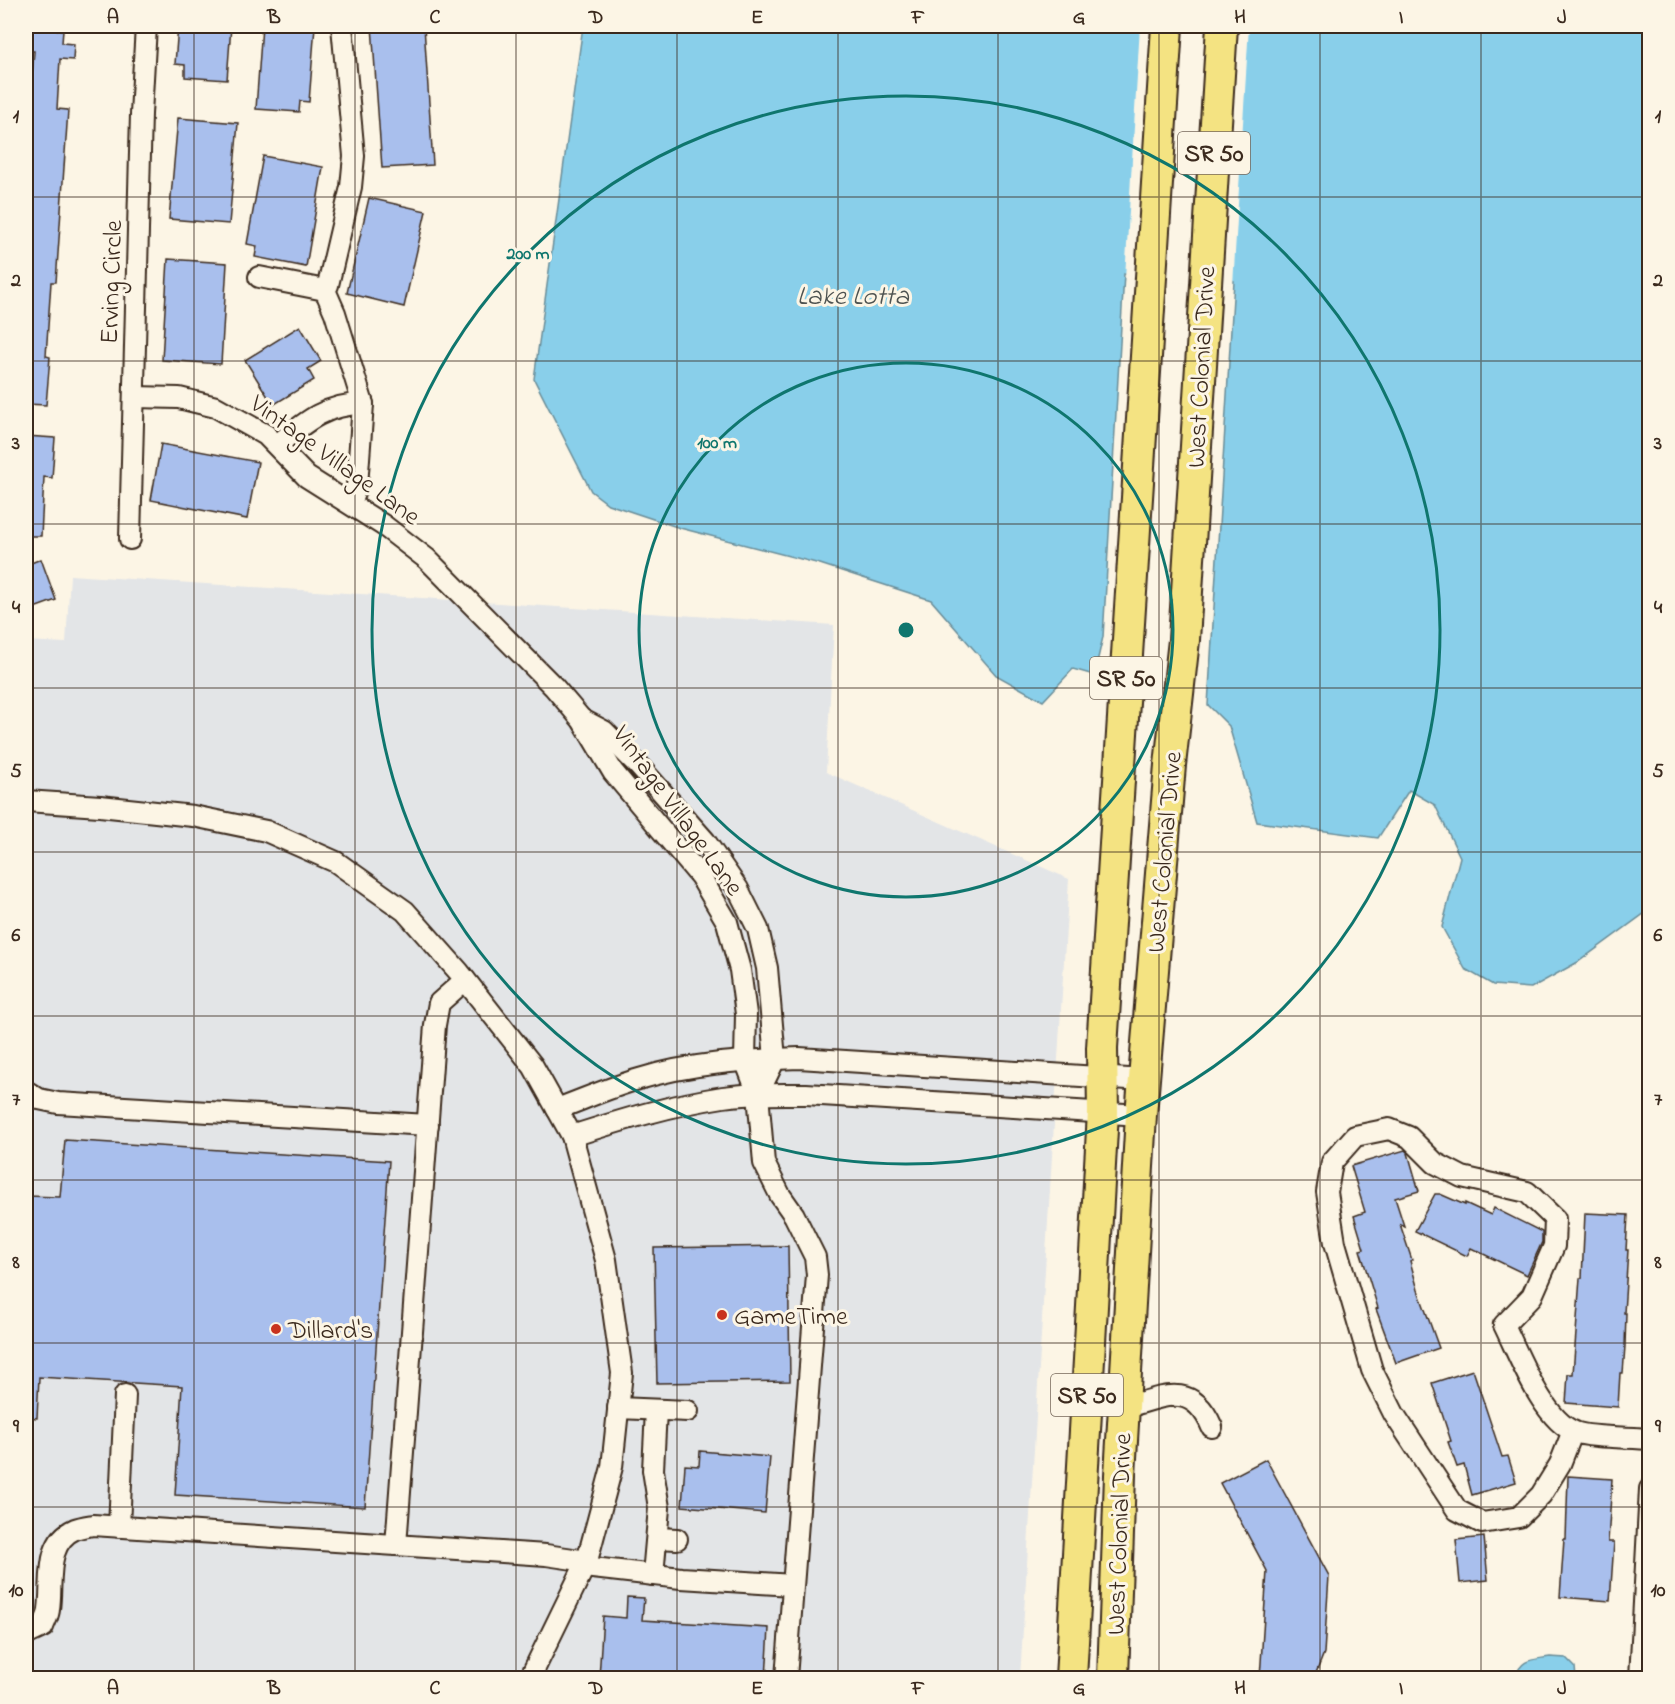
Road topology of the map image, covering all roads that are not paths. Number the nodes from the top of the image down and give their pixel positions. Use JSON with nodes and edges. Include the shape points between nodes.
{"nodes":[{"id":1,"x":146,"y":26,"type":"edge"},
{"id":2,"x":342,"y":26,"type":"edge"},
{"id":3,"x":1167,"y":26,"type":"edge"},
{"id":4,"x":1222,"y":26,"type":"edge"},
{"id":5,"x":260,"y":277,"type":"dead end"},
{"id":6,"x":325,"y":290,"type":"junction"},
{"id":7,"x":134,"y":397,"type":"junction"},
{"id":8,"x":363,"y":404,"type":"junction"},
{"id":9,"x":277,"y":445,"type":"junction"},
{"id":10,"x":350,"y":503,"type":"junction"},
{"id":11,"x":130,"y":539,"type":"dead end"},
{"id":12,"x":582,"y":720,"type":"junction"},
{"id":13,"x":26,"y":801,"type":"edge"},
{"id":14,"x":465,"y":980,"type":"junction"},
{"id":15,"x":775,"y":1059,"type":"junction"},
{"id":16,"x":745,"y":1060,"type":"junction"},
{"id":17,"x":1103,"y":1077,"type":"junction"},
{"id":18,"x":1144,"y":1080,"type":"junction"},
{"id":19,"x":26,"y":1091,"type":"edge"},
{"id":20,"x":758,"y":1094,"type":"junction"},
{"id":21,"x":556,"y":1108,"type":"junction"},
{"id":22,"x":1103,"y":1113,"type":"junction"},
{"id":23,"x":1141,"y":1115,"type":"junction"},
{"id":24,"x":428,"y":1125,"type":"junction"},
{"id":25,"x":572,"y":1136,"type":"junction"},
{"id":26,"x":125,"y":1395,"type":"dead end"},
{"id":27,"x":618,"y":1408,"type":"junction"},
{"id":28,"x":1124,"y":1408,"type":"junction"},
{"id":29,"x":656,"y":1410,"type":"junction"},
{"id":30,"x":688,"y":1411,"type":"dead end"},
{"id":31,"x":1212,"y":1427,"type":"dead end"},
{"id":32,"x":1574,"y":1431,"type":"junction"},
{"id":33,"x":1650,"y":1439,"type":"edge"},
{"id":34,"x":1650,"y":1489,"type":"edge"},
{"id":35,"x":119,"y":1527,"type":"junction"},
{"id":36,"x":657,"y":1538,"type":"junction"},
{"id":37,"x":677,"y":1539,"type":"dead end"},
{"id":38,"x":396,"y":1545,"type":"junction"},
{"id":39,"x":586,"y":1564,"type":"junction"},
{"id":40,"x":653,"y":1575,"type":"junction"},
{"id":41,"x":793,"y":1585,"type":"junction"},
{"id":42,"x":26,"y":1635,"type":"edge"},
{"id":43,"x":530,"y":1678,"type":"edge"},
{"id":44,"x":786,"y":1678,"type":"edge"},
{"id":45,"x":1071,"y":1678,"type":"edge"},
{"id":46,"x":1113,"y":1678,"type":"edge"},
{"id":47,"x":1640,"y":1678,"type":"edge"}],
"edges":[{"from":1,"to":7,"type":"street","name":"Erving Circle"},
{"from":2,"to":6,"type":"street","via":[[354,156],[351,187]]},
{"from":3,"to":17,"type":"highway","name":"West Colonial Drive","number":"SR 50"},
{"from":4,"to":18,"type":"highway","name":"West Colonial Drive","number":"SR 50","via":[[1184,640]]},
{"from":5,"to":6,"type":"street"},
{"from":6,"to":8,"type":"street"},
{"from":7,"to":9,"type":"street","name":"Vintage Village Lane","via":[[179,398],[216,407]]},
{"from":7,"to":11,"type":"street","name":"Erving Circle"},
{"from":8,"to":9,"type":"street","via":[[316,415]]},
{"from":8,"to":10,"type":"street","via":[[357,486]]},
{"from":9,"to":10,"type":"street","name":"Vintage Village Lane","via":[[307,477]]},
{"from":10,"to":12,"type":"street","name":"Vintage Village Lane","via":[[428,559]]},
{"from":12,"to":15,"type":"street","name":"Vintage Village Lane","via":[[604,731],[637,764],[705,841],[738,889],[758,929],[767,968]]},
{"from":12,"to":16,"type":"street","name":"Vintage Village Lane","via":[[613,772],[700,876],[727,922],[740,970],[746,1014]]},
{"from":13,"to":14,"type":"street","via":[[193,816],[266,831],[336,862],[405,911]]},
{"from":14,"to":21,"type":"street","via":[[533,1066]]},
{"from":14,"to":24,"type":"street","via":[[439,1004]]},
{"from":15,"to":16,"type":"street"},
{"from":15,"to":17,"type":"street"},
{"from":15,"to":20,"type":"street"},
{"from":16,"to":20,"type":"street","name":"Vintage Village Lane"},
{"from":16,"to":21,"type":"street","via":[[640,1078]]},
{"from":17,"to":18,"type":"street"},
{"from":17,"to":22,"type":"highway","name":"West Colonial Drive","number":"SR 50"},
{"from":18,"to":23,"type":"highway","name":"West Colonial Drive","number":"SR 50"},
{"from":19,"to":24,"type":"street","via":[[58,1103]]},
{"from":20,"to":22,"type":"street"},
{"from":20,"to":25,"type":"street","via":[[642,1114]]},
{"from":20,"to":41,"type":"street","name":"Vintage Village Lane","via":[[765,1163],[816,1257],[787,1545]]},
{"from":21,"to":25,"type":"street"},
{"from":22,"to":23,"type":"street"},
{"from":22,"to":45,"type":"highway","name":"West Colonial Drive","number":"SR 50"},
{"from":23,"to":28,"type":"highway","name":"West Colonial Drive","number":"SR 50"},
{"from":24,"to":38,"type":"street"},
{"from":25,"to":27,"type":"street","via":[[606,1260],[622,1373]]},
{"from":26,"to":35,"type":"street"},
{"from":27,"to":29,"type":"street"},
{"from":27,"to":39,"type":"street","via":[[612,1467]]},
{"from":28,"to":31,"type":"street","via":[[1162,1397],[1184,1397],[1196,1401]]},
{"from":28,"to":46,"type":"highway","name":"West Colonial Drive","number":"SR 50"},
{"from":29,"to":30,"type":"street"},
{"from":29,"to":36,"type":"street","via":[[653,1470],[659,1508]]},
{"from":32,"to":32,"type":"street","via":[[1561,1425],[1543,1402],[1504,1325],[1532,1296],[1554,1246],[1555,1219],[1527,1192],[1462,1177],[1435,1163],[1409,1137],[1389,1129],[1355,1136],[1332,1162],[1327,1192],[1335,1243],[1372,1370],[1394,1414],[1457,1510],[1482,1522],[1519,1517],[1540,1495],[1560,1464]]},
{"from":32,"to":33,"type":"street"},
{"from":34,"to":47,"type":"street"},
{"from":35,"to":38,"type":"street"},
{"from":35,"to":42,"type":"street","via":[[93,1525],[76,1528],[64,1536],[52,1560],[49,1612],[43,1627]]},
{"from":36,"to":37,"type":"street"},
{"from":36,"to":40,"type":"street"},
{"from":38,"to":39,"type":"street","via":[[546,1555]]},
{"from":39,"to":40,"type":"street"},
{"from":39,"to":43,"type":"street"},
{"from":40,"to":41,"type":"street"},
{"from":41,"to":44,"type":"street","name":"Vintage Village Lane"}]}
